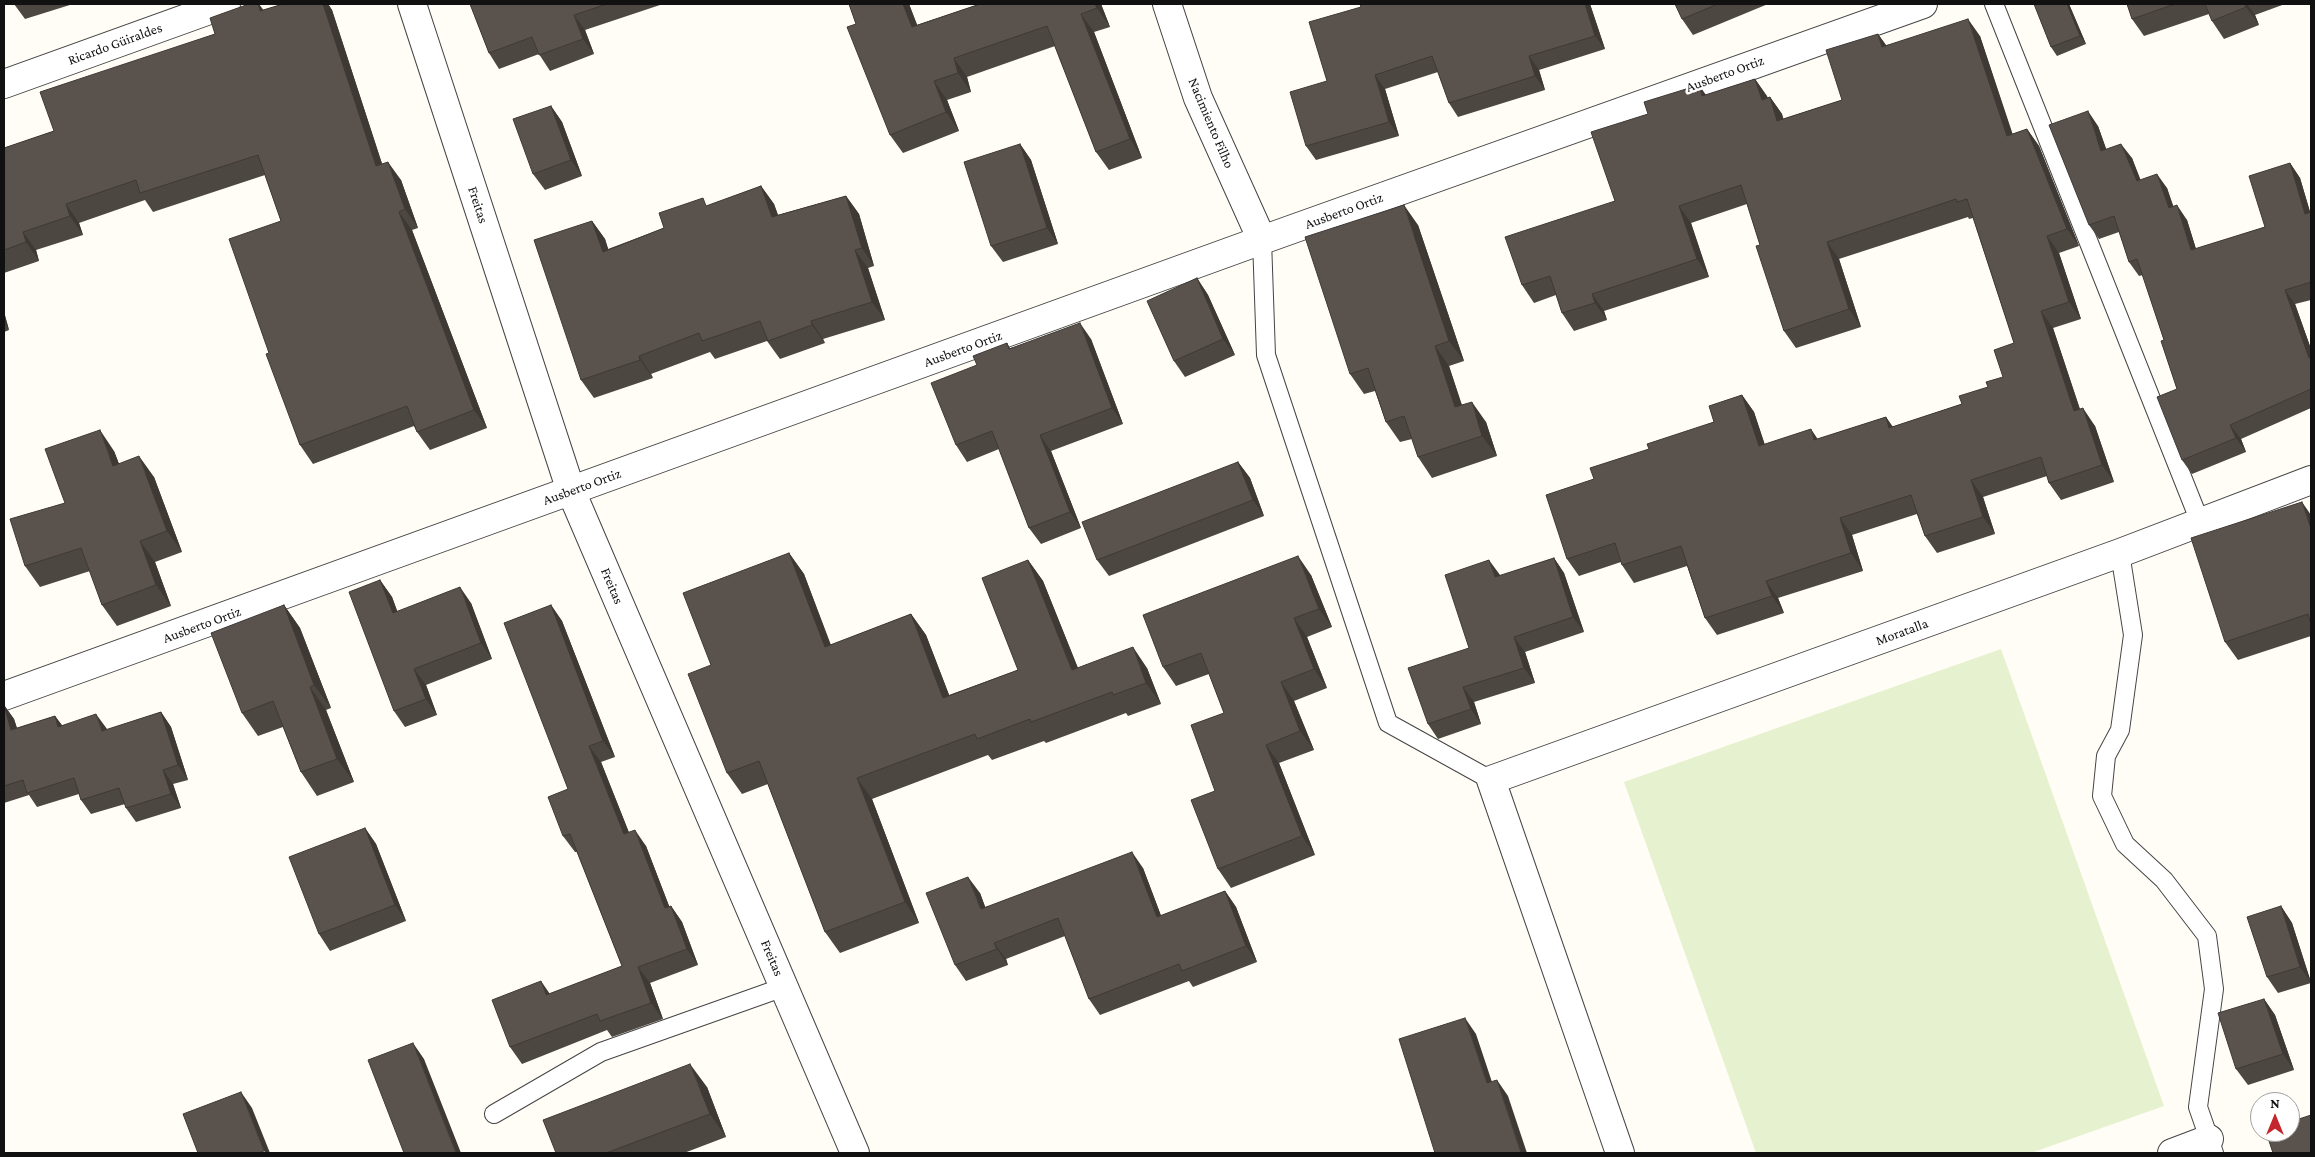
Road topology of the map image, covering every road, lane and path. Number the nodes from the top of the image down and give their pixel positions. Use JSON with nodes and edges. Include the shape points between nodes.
{"nodes":[{"id":1,"x":226,"y":4,"type":"edge"},
{"id":2,"x":412,"y":4,"type":"edge"},
{"id":3,"x":1167,"y":4,"type":"edge"},
{"id":4,"x":1924,"y":4,"type":"edge"},
{"id":5,"x":1994,"y":4,"type":"edge"},
{"id":6,"x":4,"y":84,"type":"edge"},
{"id":7,"x":1262,"y":240,"type":"junction"},
{"id":8,"x":2311,"y":480,"type":"edge"},
{"id":9,"x":571,"y":491,"type":"junction"},
{"id":10,"x":2200,"y":522,"type":"junction"},
{"id":11,"x":2120,"y":553,"type":"junction"},
{"id":12,"x":4,"y":696,"type":"edge"},
{"id":13,"x":1491,"y":780,"type":"junction"},
{"id":14,"x":784,"y":987,"type":"junction"},
{"id":15,"x":494,"y":1114,"type":"dead end"},
{"id":16,"x":2211,"y":1146,"type":"edge"},
{"id":17,"x":855,"y":1153,"type":"edge"},
{"id":18,"x":1620,"y":1153,"type":"edge"},
{"id":19,"x":2172,"y":1153,"type":"edge"}],
"edges":[{"from":1,"to":6,"type":"street","name":"Ricardo Güiraldes"},
{"from":2,"to":9,"type":"street","name":"Freitas"},
{"from":3,"to":7,"type":"street","name":"Nacimiento Filho","via":[[1198,98]]},
{"from":4,"to":7,"type":"street","name":"Ausberto Ortiz"},
{"from":5,"to":10,"type":"lane"},
{"from":7,"to":9,"type":"street","name":"Ausberto Ortiz"},
{"from":7,"to":13,"type":"lane","via":[[1266,356],[1388,723]]},
{"from":8,"to":10,"type":"street","name":"Moratalla"},
{"from":9,"to":12,"type":"street","name":"Ausberto Ortiz"},
{"from":9,"to":14,"type":"street","name":"Freitas"},
{"from":10,"to":11,"type":"street","name":"Moratalla"},
{"from":11,"to":13,"type":"street","name":"Moratalla"},
{"from":11,"to":16,"type":"lane","via":[[2133,635],[2120,730],[2106,756],[2102,796],[2125,844],[2164,880],[2207,936],[2214,989],[2198,1107]]},
{"from":13,"to":18,"type":"street"},
{"from":14,"to":15,"type":"lane","via":[[601,1052]]},
{"from":14,"to":17,"type":"street","name":"Freitas"},
{"from":16,"to":19,"type":"street"}]}
